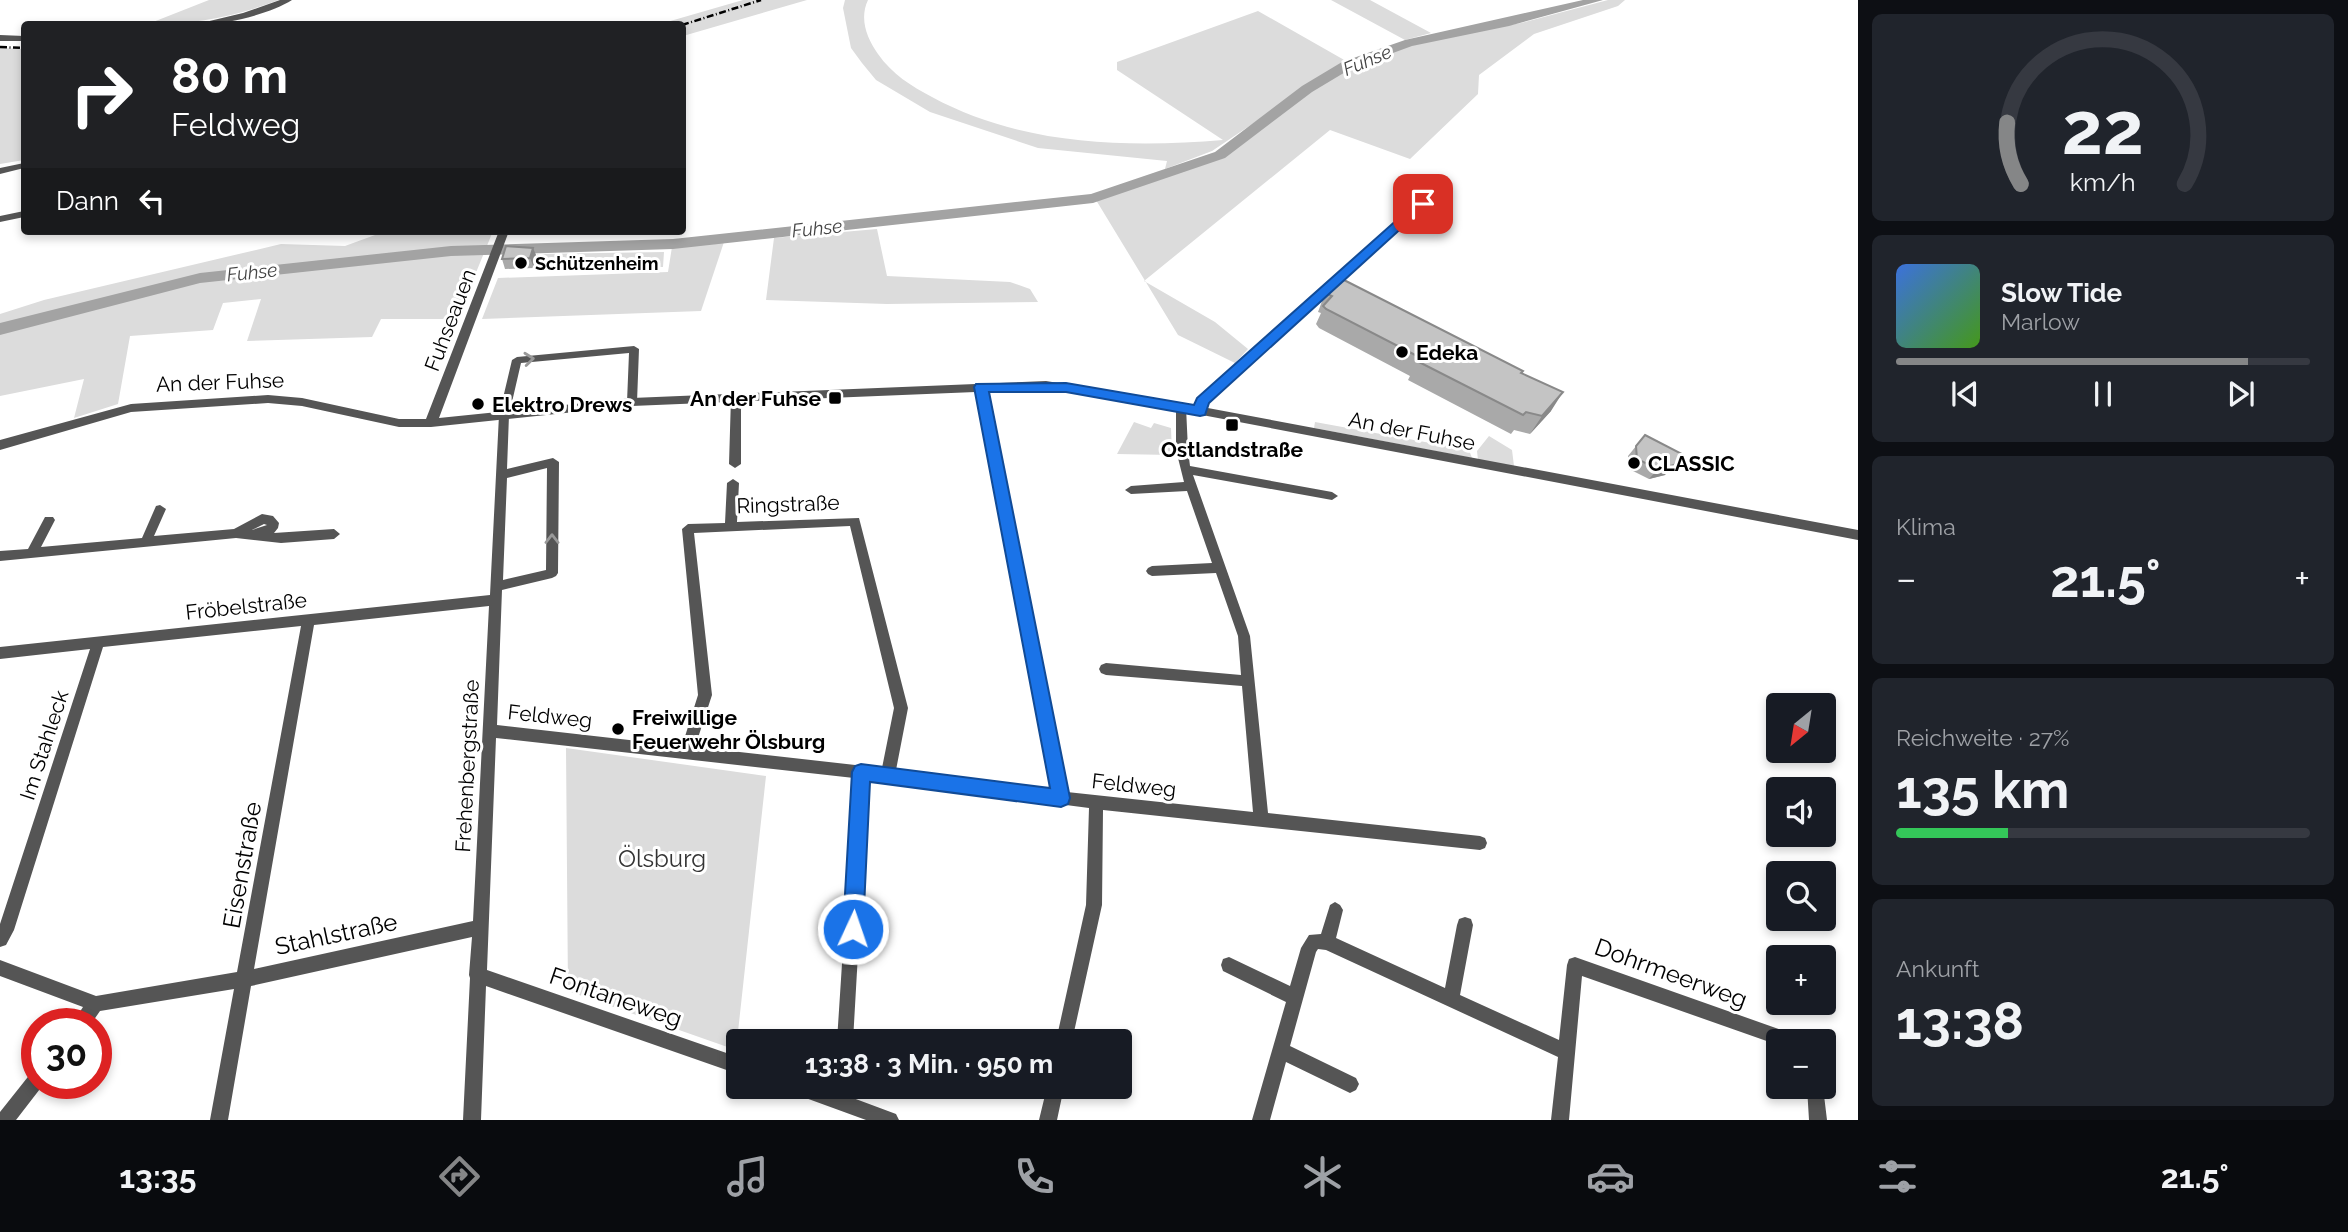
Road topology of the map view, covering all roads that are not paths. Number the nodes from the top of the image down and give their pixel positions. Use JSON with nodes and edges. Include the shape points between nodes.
{"nodes":[{"id":1,"x":288,"y":0,"type":"edge"},
{"id":2,"x":272,"y":6,"type":"junction"},
{"id":3,"x":236,"y":20,"type":"edge"},
{"id":4,"x":252,"y":21,"type":"edge"},
{"id":5,"x":0,"y":38,"type":"edge"},
{"id":6,"x":21,"y":39,"type":"edge"},
{"id":7,"x":21,"y":167,"type":"edge"},
{"id":8,"x":0,"y":171,"type":"edge"},
{"id":9,"x":1442,"y":186,"type":"dead end"},
{"id":10,"x":21,"y":215,"type":"edge"},
{"id":11,"x":0,"y":219,"type":"edge"},
{"id":12,"x":503,"y":235,"type":"edge"},
{"id":13,"x":981,"y":387,"type":"junction"},
{"id":14,"x":736,"y":397,"type":"junction"},
{"id":15,"x":632,"y":402,"type":"junction"},
{"id":16,"x":1181,"y":408,"type":"junction"},
{"id":17,"x":1200,"y":411,"type":"junction"},
{"id":18,"x":504,"y":415,"type":"junction"},
{"id":19,"x":430,"y":423,"type":"junction"},
{"id":20,"x":0,"y":445,"type":"edge"},
{"id":21,"x":735,"y":464,"type":"dead end"},
{"id":22,"x":1185,"y":469,"type":"junction"},
{"id":23,"x":501,"y":475,"type":"junction"},
{"id":24,"x":733,"y":483,"type":"dead end"},
{"id":25,"x":1192,"y":486,"type":"junction"},
{"id":26,"x":1131,"y":490,"type":"dead end"},
{"id":27,"x":1332,"y":496,"type":"dead end"},
{"id":28,"x":160,"y":509,"type":"dead end"},
{"id":29,"x":49,"y":520,"type":"dead end"},
{"id":30,"x":731,"y":525,"type":"junction"},
{"id":31,"x":236,"y":533,"type":"junction"},
{"id":32,"x":334,"y":534,"type":"dead end"},
{"id":33,"x":1858,"y":535,"type":"edge"},
{"id":34,"x":254,"y":537,"type":"junction"},
{"id":35,"x":146,"y":541,"type":"junction"},
{"id":36,"x":32,"y":552,"type":"junction"},
{"id":37,"x":0,"y":556,"type":"edge"},
{"id":38,"x":1221,"y":568,"type":"junction"},
{"id":39,"x":1152,"y":571,"type":"dead end"},
{"id":40,"x":496,"y":593,"type":"junction"},
{"id":41,"x":309,"y":618,"type":"junction"},
{"id":42,"x":99,"y":642,"type":"junction"},
{"id":43,"x":0,"y":653,"type":"edge"},
{"id":44,"x":1106,"y":669,"type":"dead end"},
{"id":45,"x":1249,"y":681,"type":"junction"},
{"id":46,"x":491,"y":731,"type":"junction"},
{"id":47,"x":687,"y":752,"type":"junction"},
{"id":48,"x":861,"y":772,"type":"junction"},
{"id":49,"x":888,"y":776,"type":"junction"},
{"id":50,"x":1061,"y":798,"type":"junction"},
{"id":51,"x":1096,"y":802,"type":"junction"},
{"id":52,"x":1261,"y":818,"type":"junction"},
{"id":53,"x":1480,"y":843,"type":"dead end"},
{"id":54,"x":1335,"y":910,"type":"dead end"},
{"id":55,"x":1465,"y":925,"type":"dead end"},
{"id":56,"x":480,"y":927,"type":"junction"},
{"id":57,"x":0,"y":939,"type":"edge"},
{"id":58,"x":1326,"y":942,"type":"junction"},
{"id":59,"x":1229,"y":965,"type":"dead end"},
{"id":60,"x":0,"y":968,"type":"edge"},
{"id":61,"x":477,"y":975,"type":"junction"},
{"id":62,"x":245,"y":979,"type":"junction"},
{"id":63,"x":1294,"y":997,"type":"junction"},
{"id":64,"x":1451,"y":999,"type":"junction"},
{"id":65,"x":96,"y":1004,"type":"junction"},
{"id":66,"x":93,"y":1008,"type":"edge"},
{"id":67,"x":846,"y":1029,"type":"edge"},
{"id":68,"x":1067,"y":1029,"type":"edge"},
{"id":69,"x":1766,"y":1033,"type":"edge"},
{"id":70,"x":1280,"y":1050,"type":"junction"},
{"id":71,"x":1566,"y":1052,"type":"junction"},
{"id":72,"x":726,"y":1062,"type":"edge"},
{"id":73,"x":1350,"y":1084,"type":"dead end"},
{"id":74,"x":21,"y":1099,"type":"edge"},
{"id":75,"x":844,"y":1099,"type":"edge"},
{"id":76,"x":1052,"y":1099,"type":"edge"},
{"id":77,"x":1816,"y":1099,"type":"edge"},
{"id":78,"x":5,"y":1120,"type":"edge"},
{"id":79,"x":219,"y":1120,"type":"edge"},
{"id":80,"x":472,"y":1120,"type":"edge"},
{"id":81,"x":890,"y":1120,"type":"edge"},
{"id":82,"x":1048,"y":1120,"type":"edge"},
{"id":83,"x":1261,"y":1120,"type":"edge"},
{"id":84,"x":1560,"y":1120,"type":"edge"},
{"id":85,"x":1818,"y":1120,"type":"edge"}],
"edges":[{"from":1,"to":2,"type":"street"},
{"from":2,"to":3,"type":"street"},
{"from":2,"to":4,"type":"street"},
{"from":5,"to":6,"type":"street"},
{"from":7,"to":8,"type":"street"},
{"from":9,"to":17,"type":"street","via":[[1202,401]]},
{"from":10,"to":11,"type":"street"},
{"from":12,"to":19,"type":"street","name":"Fuhseauen"},
{"from":13,"to":14,"type":"street","name":"An der Fuhse"},
{"from":13,"to":16,"type":"street","name":"An der Fuhse","via":[[1066,387]]},
{"from":13,"to":50,"type":"street"},
{"from":14,"to":15,"type":"street","name":"An der Fuhse"},
{"from":14,"to":21,"type":"street"},
{"from":15,"to":18,"type":"street","name":"An der Fuhse"},
{"from":18,"to":15,"type":"street","name":"Frehenbergstraße","one_way":true,"via":[[517,360],[634,349]]},
{"from":16,"to":17,"type":"street","name":"An der Fuhse"},
{"from":16,"to":22,"type":"street"},
{"from":17,"to":33,"type":"street","name":"An der Fuhse"},
{"from":18,"to":19,"type":"street","name":"An der Fuhse"},
{"from":18,"to":23,"type":"street","name":"Frehenbergstraße"},
{"from":19,"to":20,"type":"street","name":"An der Fuhse","via":[[390,422],[268,398],[131,408]]},
{"from":22,"to":25,"type":"street"},
{"from":22,"to":27,"type":"street"},
{"from":23,"to":40,"type":"street","name":"Frehenbergstraße"},
{"from":40,"to":23,"type":"street","name":"Fröbelstraße","one_way":true,"via":[[552,573],[553,461]]},
{"from":24,"to":30,"type":"street"},
{"from":25,"to":26,"type":"street"},
{"from":25,"to":38,"type":"street"},
{"from":28,"to":35,"type":"street"},
{"from":29,"to":36,"type":"street"},
{"from":30,"to":47,"type":"street","name":"Ringstraße","via":[[688,528],[705,695]]},
{"from":30,"to":49,"type":"street","name":"Ringstraße","via":[[855,521],[901,708]]},
{"from":31,"to":34,"type":"street"},
{"from":31,"to":34,"type":"street","via":[[262,519],[273,523]]},
{"from":31,"to":35,"type":"street"},
{"from":32,"to":34,"type":"street"},
{"from":35,"to":36,"type":"street"},
{"from":36,"to":37,"type":"street"},
{"from":38,"to":39,"type":"street"},
{"from":38,"to":45,"type":"street","via":[[1244,636]]},
{"from":40,"to":41,"type":"street","name":"Fröbelstraße"},
{"from":40,"to":46,"type":"street","name":"Frehenbergstraße"},
{"from":41,"to":42,"type":"street","name":"Fröbelstraße"},
{"from":41,"to":62,"type":"street","name":"Eisenstraße"},
{"from":42,"to":43,"type":"street","name":"Fröbelstraße"},
{"from":42,"to":57,"type":"street","name":"Im Stahleck"},
{"from":44,"to":45,"type":"street"},
{"from":45,"to":52,"type":"street"},
{"from":46,"to":47,"type":"street","name":"Feldweg"},
{"from":46,"to":56,"type":"street","name":"Frehenbergstraße"},
{"from":47,"to":48,"type":"street","name":"Feldweg"},
{"from":48,"to":49,"type":"street","name":"Feldweg"},
{"from":48,"to":67,"type":"street"},
{"from":49,"to":50,"type":"street","name":"Feldweg"},
{"from":50,"to":51,"type":"street","name":"Feldweg"},
{"from":51,"to":52,"type":"street","name":"Feldweg"},
{"from":51,"to":68,"type":"street","via":[[1094,905]]},
{"from":52,"to":53,"type":"street","name":"Feldweg"},
{"from":54,"to":58,"type":"street"},
{"from":55,"to":64,"type":"street"},
{"from":56,"to":61,"type":"street","name":"Frehenbergstraße"},
{"from":56,"to":62,"type":"street","name":"Stahlstraße"},
{"from":58,"to":63,"type":"street","via":[[1315,941],[1309,948]]},
{"from":58,"to":64,"type":"street"},
{"from":59,"to":63,"type":"street"},
{"from":60,"to":65,"type":"street"},
{"from":61,"to":72,"type":"street","name":"Fontaneweg"},
{"from":61,"to":80,"type":"street","name":"Frehenbergstraße"},
{"from":62,"to":65,"type":"street","name":"Stahlstraße"},
{"from":62,"to":79,"type":"street","name":"Eisenstraße"},
{"from":63,"to":70,"type":"street"},
{"from":64,"to":71,"type":"street"},
{"from":65,"to":66,"type":"street"},
{"from":69,"to":71,"type":"street","name":"Dohrmeerweg","via":[[1575,965]]},
{"from":70,"to":73,"type":"street"},
{"from":70,"to":83,"type":"street"},
{"from":71,"to":84,"type":"street"},
{"from":74,"to":78,"type":"street"},
{"from":75,"to":81,"type":"street"},
{"from":76,"to":82,"type":"street"},
{"from":77,"to":85,"type":"street"}]}
